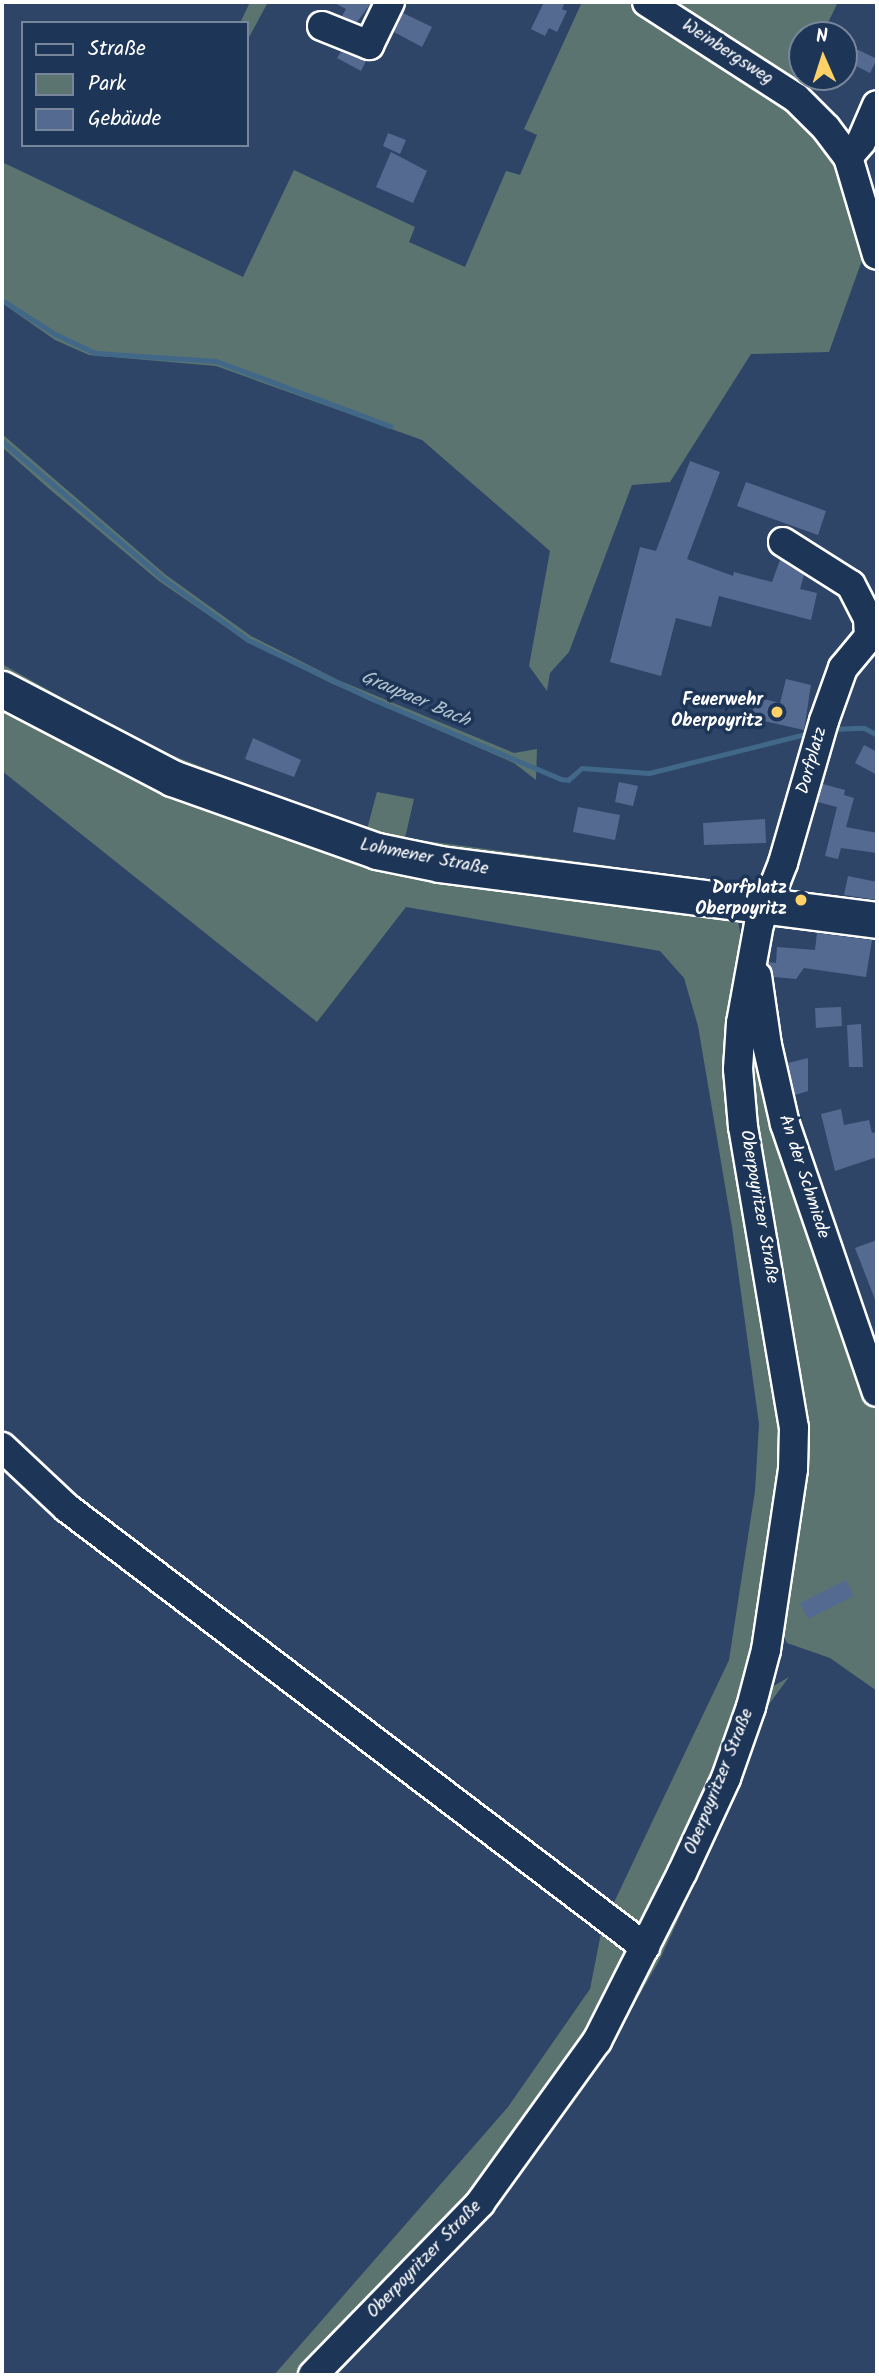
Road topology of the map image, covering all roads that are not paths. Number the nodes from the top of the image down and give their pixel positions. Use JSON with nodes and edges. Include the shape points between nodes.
{"nodes":[{"id":1,"x":390,"y":2,"type":"edge"},
{"id":2,"x":647,"y":2,"type":"edge"},
{"id":3,"x":322,"y":26,"type":"dead end"},
{"id":4,"x":877,"y":106,"type":"edge"},
{"id":5,"x":848,"y":157,"type":"junction"},
{"id":6,"x":877,"y":255,"type":"edge"},
{"id":7,"x":783,"y":542,"type":"dead end"},
{"id":8,"x":873,"y":631,"type":"edge"},
{"id":9,"x":2,"y":690,"type":"edge"},
{"id":10,"x":767,"y":905,"type":"junction"},
{"id":11,"x":877,"y":920,"type":"edge"},
{"id":12,"x":755,"y":956,"type":"junction"},
{"id":13,"x":877,"y":1392,"type":"edge"},
{"id":14,"x":2,"y":1447,"type":"edge"},
{"id":15,"x":645,"y":1947,"type":"junction"},
{"id":16,"x":313,"y":2375,"type":"edge"}],
"edges":[{"from":1,"to":3,"type":"street","via":[[369,46]]},
{"from":2,"to":5,"type":"street","name":"Weinbergsweg","via":[[796,98]]},
{"from":4,"to":5,"type":"street","via":[[861,142]]},
{"from":5,"to":6,"type":"street","name":"Weinbergsweg"},
{"from":7,"to":8,"type":"street","via":[[851,585]]},
{"from":8,"to":10,"type":"street","name":"Dorfplatz","via":[[843,668]]},
{"from":9,"to":10,"type":"main road","name":"Lohmener Straße","via":[[149,768],[350,844],[440,864]]},
{"from":10,"to":11,"type":"main road","name":"Lohmener Straße"},
{"from":10,"to":12,"type":"street","name":"Oberpoyritzer Straße"},
{"from":12,"to":13,"type":"street","name":"An der Schmiede","via":[[767,1045],[785,1124]]},
{"from":12,"to":15,"type":"street","name":"Oberpoyritzer Straße","via":[[741,1023],[738,1069],[743,1127],[786,1363],[794,1428],[793,1469],[766,1650],[751,1707],[726,1778]]},
{"from":14,"to":15,"type":"street","via":[[67,1508]]},
{"from":15,"to":16,"type":"street","name":"Oberpoyritzer Straße","via":[[597,2040],[488,2193]]}]}
